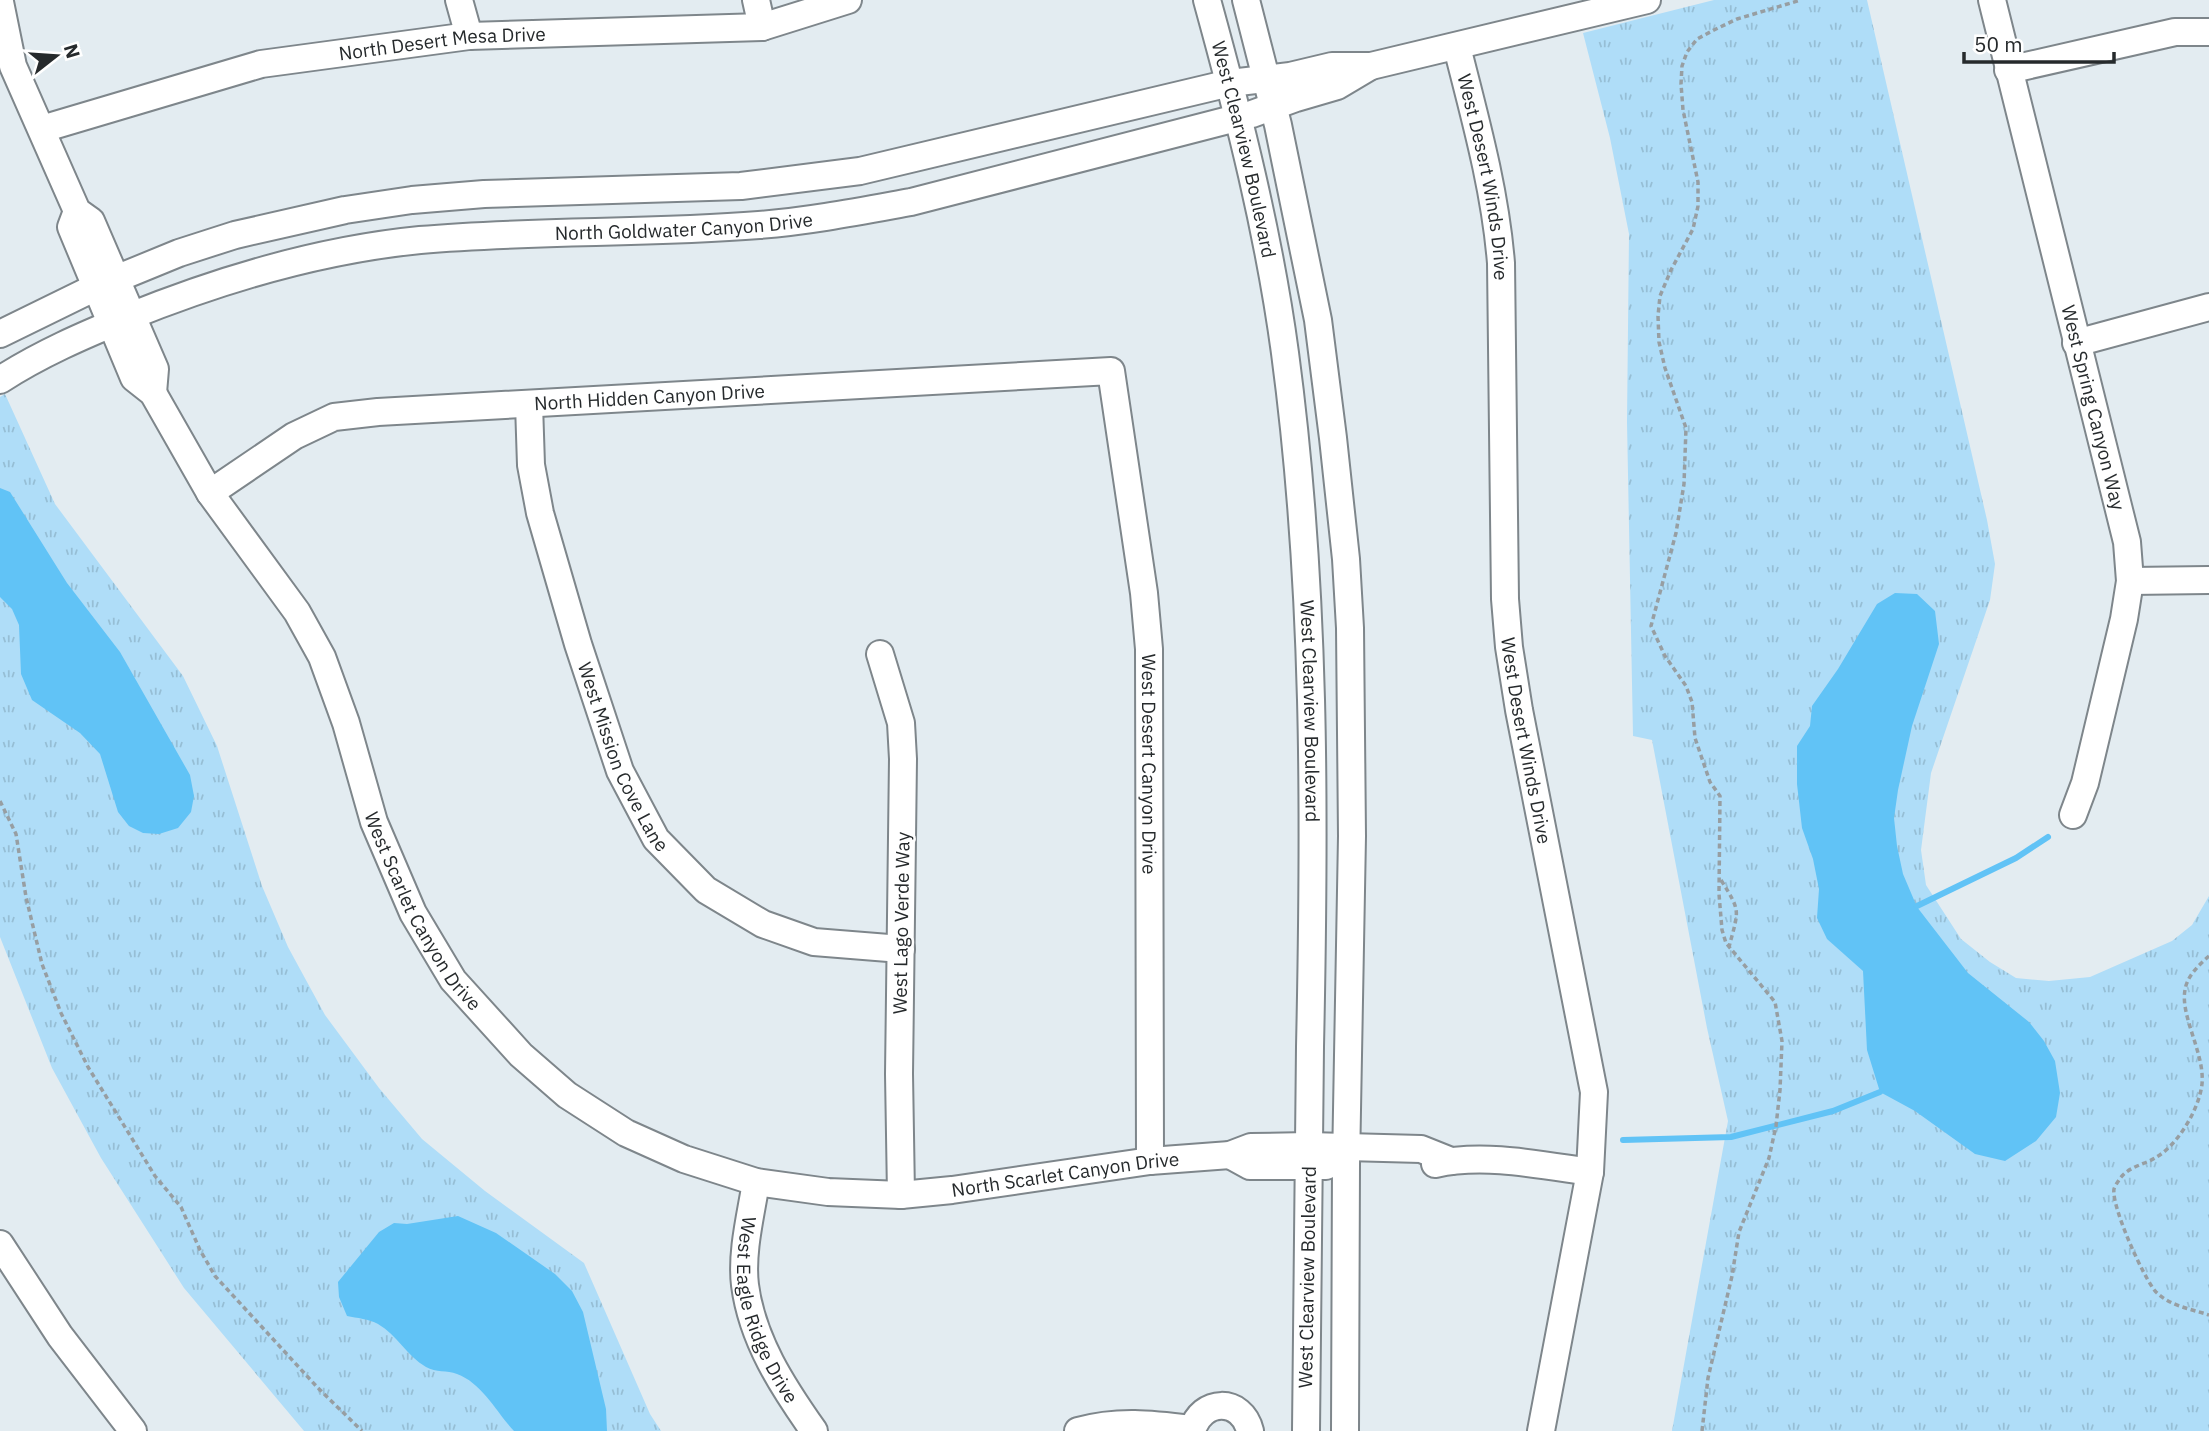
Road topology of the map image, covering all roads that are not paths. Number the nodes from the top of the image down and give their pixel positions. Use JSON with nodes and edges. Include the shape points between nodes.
{"nodes":[{"id":1,"x":459,"y":0,"type":"edge"},
{"id":2,"x":756,"y":0,"type":"edge"},
{"id":3,"x":848,"y":0,"type":"edge"},
{"id":4,"x":1207,"y":0,"type":"edge"},
{"id":5,"x":1246,"y":0,"type":"edge"},
{"id":6,"x":1647,"y":0,"type":"edge"},
{"id":7,"x":1992,"y":0,"type":"edge"},
{"id":8,"x":0,"y":2,"type":"edge"},
{"id":9,"x":762,"y":27,"type":"junction"},
{"id":10,"x":2209,"y":32,"type":"edge"},
{"id":11,"x":468,"y":36,"type":"junction"},
{"id":12,"x":1457,"y":47,"type":"junction"},
{"id":13,"x":1371,"y":66,"type":"junction"},
{"id":14,"x":2008,"y":70,"type":"junction"},
{"id":15,"x":1267,"y":79,"type":"junction"},
{"id":16,"x":1230,"y":83,"type":"junction"},
{"id":17,"x":1274,"y":105,"type":"junction"},
{"id":18,"x":1238,"y":117,"type":"junction"},
{"id":19,"x":42,"y":129,"type":"junction"},
{"id":20,"x":113,"y":301,"type":"junction"},
{"id":21,"x":2209,"y":307,"type":"edge"},
{"id":22,"x":0,"y":334,"type":"edge"},
{"id":23,"x":2076,"y":343,"type":"junction"},
{"id":24,"x":1111,"y":371,"type":"joint"},
{"id":25,"x":0,"y":380,"type":"edge"},
{"id":26,"x":529,"y":404,"type":"junction"},
{"id":27,"x":210,"y":493,"type":"junction"},
{"id":28,"x":2209,"y":580,"type":"edge"},
{"id":29,"x":2130,"y":581,"type":"junction"},
{"id":30,"x":880,"y":654,"type":"dead end"},
{"id":31,"x":2073,"y":815,"type":"dead end"},
{"id":32,"x":901,"y":949,"type":"junction"},
{"id":33,"x":1309,"y":1156,"type":"junction"},
{"id":34,"x":1346,"y":1156,"type":"junction"},
{"id":35,"x":1150,"y":1161,"type":"junction"},
{"id":36,"x":1590,"y":1172,"type":"junction"},
{"id":37,"x":756,"y":1182,"type":"junction"},
{"id":38,"x":901,"y":1195,"type":"junction"},
{"id":39,"x":0,"y":1244,"type":"edge"},
{"id":40,"x":1192,"y":1430,"type":"edge"},
{"id":41,"x":133,"y":1431,"type":"edge"},
{"id":42,"x":814,"y":1431,"type":"edge"},
{"id":43,"x":1078,"y":1431,"type":"edge"},
{"id":44,"x":1250,"y":1431,"type":"edge"},
{"id":45,"x":1306,"y":1431,"type":"edge"},
{"id":46,"x":1345,"y":1431,"type":"edge"},
{"id":47,"x":1541,"y":1431,"type":"edge"}],
"edges":[{"from":1,"to":11,"type":"street"},
{"from":2,"to":9,"type":"street"},
{"from":3,"to":9,"type":"street","name":"North Desert Mesa Drive"},
{"from":4,"to":16,"type":"street","name":"West Clearview Boulevard"},
{"from":5,"to":15,"type":"street","name":"West Clearview Boulevard"},
{"from":6,"to":12,"type":"street","name":"North Goldwater Canyon Drive"},
{"from":7,"to":14,"type":"street","name":"West Spring Canyon Way"},
{"from":8,"to":19,"type":"street","name":"West Scarlet Canyon Drive","via":[[13,66]]},
{"from":9,"to":11,"type":"street","name":"North Desert Mesa Drive"},
{"from":10,"to":14,"type":"street","via":[[2175,32]]},
{"from":11,"to":19,"type":"street","name":"North Desert Mesa Drive","via":[[261,64]]},
{"from":12,"to":13,"type":"street","name":"North Goldwater Canyon Drive"},
{"from":12,"to":36,"type":"street","name":"West Desert Winds Drive","via":[[1498,225],[1509,647],[1594,1092]]},
{"from":13,"to":15,"type":"street","name":"North Goldwater Canyon Drive","via":[[1332,66]]},
{"from":13,"to":17,"type":"street","name":"North Goldwater Canyon Drive","via":[[1337,86]]},
{"from":14,"to":23,"type":"street","name":"West Spring Canyon Way"},
{"from":15,"to":16,"type":"street","name":"North Goldwater Canyon Drive"},
{"from":15,"to":17,"type":"street","name":"West Clearview Boulevard"},
{"from":16,"to":18,"type":"street","name":"West Clearview Boulevard"},
{"from":16,"to":20,"type":"street","name":"North Goldwater Canyon Drive","via":[[860,171],[741,186],[484,194],[345,210],[179,253]]},
{"from":17,"to":18,"type":"street","name":"North Goldwater Canyon Drive"},
{"from":17,"to":34,"type":"street","name":"West Clearview Boulevard","via":[[1318,320],[1346,559],[1352,836]]},
{"from":18,"to":20,"type":"street","name":"North Goldwater Canyon Drive","via":[[911,202],[805,220],[417,240],[264,269],[192,291]]},
{"from":18,"to":33,"type":"street","name":"West Clearview Boulevard","via":[[1285,352],[1306,567],[1314,841]]},
{"from":19,"to":20,"type":"street","name":"West Scarlet Canyon Drive","via":[[77,211],[91,221]]},
{"from":20,"to":22,"type":"street","name":"North Goldwater Canyon Drive"},
{"from":20,"to":25,"type":"street","name":"North Goldwater Canyon Drive","via":[[57,348]]},
{"from":20,"to":27,"type":"street","name":"West Scarlet Canyon Drive","via":[[134,378],[153,393]]},
{"from":21,"to":23,"type":"street"},
{"from":23,"to":29,"type":"street","name":"West Spring Canyon Way","via":[[2127,542]]},
{"from":24,"to":26,"type":"street","name":"North Hidden Canyon Drive"},
{"from":24,"to":35,"type":"street","name":"West Desert Canyon Drive","via":[[1149,649]]},
{"from":26,"to":27,"type":"street","name":"North Hidden Canyon Drive","via":[[334,417],[293,436]]},
{"from":26,"to":32,"type":"street","name":"West Mission Cove Lane","via":[[531,465],[540,513],[578,644],[620,771],[656,839],[706,890],[763,923],[814,942]]},
{"from":27,"to":37,"type":"street","name":"West Scarlet Canyon Drive","via":[[297,612],[322,657],[374,822],[413,913],[453,980],[521,1055],[567,1095],[626,1133],[684,1159]]},
{"from":28,"to":29,"type":"street"},
{"from":29,"to":31,"type":"street","name":"West Spring Canyon Way","via":[[2085,783]]},
{"from":30,"to":32,"type":"street","name":"West Lago Verde Way","via":[[901,723]]},
{"from":32,"to":38,"type":"street","name":"West Lago Verde Way"},
{"from":33,"to":34,"type":"street","name":"North Scarlet Canyon Drive"},
{"from":33,"to":35,"type":"street","name":"North Scarlet Canyon Drive","via":[[1250,1166],[1230,1155]]},
{"from":33,"to":45,"type":"street","name":"West Clearview Boulevard"},
{"from":34,"to":36,"type":"street","name":"North Scarlet Canyon Drive","via":[[1423,1167],[1451,1161],[1507,1162]]},
{"from":34,"to":46,"type":"street","name":"West Clearview Boulevard"},
{"from":35,"to":38,"type":"street","name":"North Scarlet Canyon Drive"},
{"from":36,"to":47,"type":"street","name":"West Desert Winds Drive"},
{"from":37,"to":38,"type":"street","name":"West Scarlet Canyon Drive","via":[[828,1192]]},
{"from":37,"to":42,"type":"street","name":"West Eagle Ridge Drive","via":[[745,1284],[770,1365]]},
{"from":39,"to":41,"type":"street","via":[[60,1336]]},
{"from":40,"to":43,"type":"street","via":[[1139,1422]]},
{"from":40,"to":44,"type":"street","via":[[1202,1413],[1220,1406],[1238,1411]]}]}
